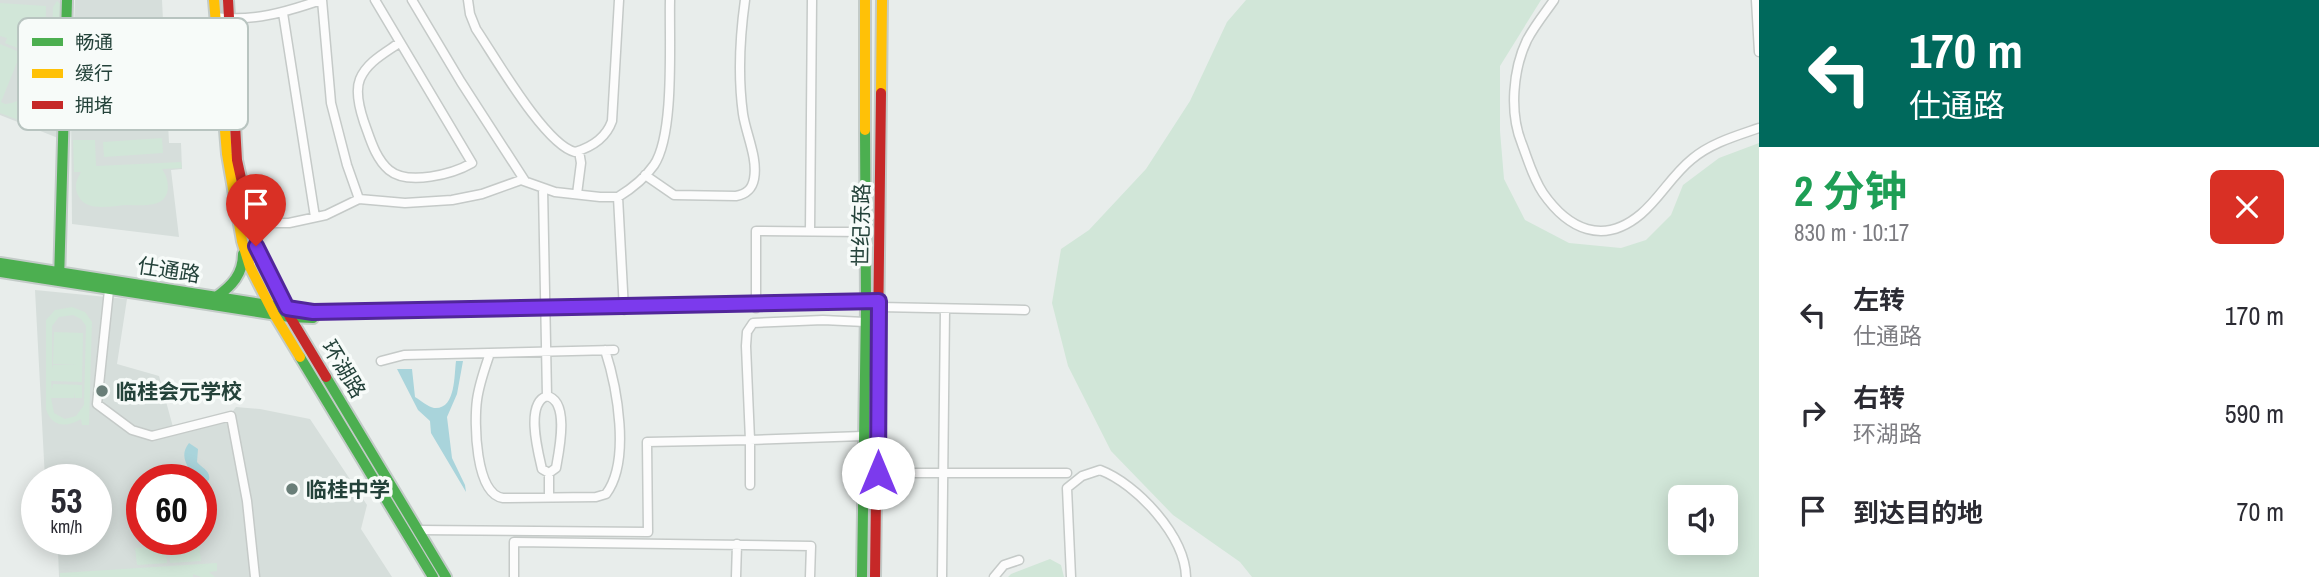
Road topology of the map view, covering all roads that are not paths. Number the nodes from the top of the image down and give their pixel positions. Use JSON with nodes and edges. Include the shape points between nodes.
{"nodes":[{"id":1,"x":67,"y":0,"type":"edge"},
{"id":2,"x":214,"y":0,"type":"edge"},
{"id":3,"x":228,"y":0,"type":"edge"},
{"id":4,"x":322,"y":0,"type":"edge"},
{"id":5,"x":375,"y":0,"type":"edge"},
{"id":6,"x":412,"y":0,"type":"edge"},
{"id":7,"x":468,"y":0,"type":"edge"},
{"id":8,"x":619,"y":0,"type":"edge"},
{"id":9,"x":670,"y":0,"type":"edge"},
{"id":10,"x":745,"y":0,"type":"edge"},
{"id":11,"x":812,"y":0,"type":"edge"},
{"id":12,"x":864,"y":0,"type":"edge"},
{"id":13,"x":882,"y":0,"type":"edge"},
{"id":14,"x":1554,"y":0,"type":"edge"},
{"id":15,"x":1756,"y":0,"type":"edge"},
{"id":16,"x":284,"y":13,"type":"junction"},
{"id":17,"x":215,"y":17,"type":"joint"},
{"id":18,"x":66,"y":18,"type":"edge"},
{"id":19,"x":222,"y":18,"type":"edge"},
{"id":20,"x":229,"y":18,"type":"edge"},
{"id":21,"x":248,"y":19,"type":"edge"},
{"id":22,"x":400,"y":43,"type":"junction"},
{"id":23,"x":1759,"y":52,"type":"edge"},
{"id":24,"x":1759,"y":128,"type":"edge"},
{"id":25,"x":63,"y":130,"type":"edge"},
{"id":26,"x":225,"y":130,"type":"edge"},
{"id":27,"x":235,"y":130,"type":"edge"},
{"id":28,"x":579,"y":151,"type":"junction"},
{"id":29,"x":645,"y":175,"type":"junction"},
{"id":30,"x":525,"y":181,"type":"junction"},
{"id":31,"x":543,"y":188,"type":"junction"},
{"id":32,"x":577,"y":194,"type":"junction"},
{"id":33,"x":618,"y":197,"type":"junction"},
{"id":34,"x":359,"y":199,"type":"junction"},
{"id":35,"x":315,"y":217,"type":"junction"},
{"id":36,"x":810,"y":232,"type":"junction"},
{"id":37,"x":865,"y":232,"type":"junction"},
{"id":38,"x":242,"y":241,"type":"junction"},
{"id":39,"x":256,"y":246,"type":"junction"},
{"id":40,"x":0,"y":263,"type":"edge"},
{"id":41,"x":250,"y":267,"type":"junction"},
{"id":42,"x":0,"y":272,"type":"edge"},
{"id":43,"x":59,"y":278,"type":"junction"},
{"id":44,"x":109,"y":290,"type":"junction"},
{"id":45,"x":216,"y":297,"type":"junction"},
{"id":46,"x":866,"y":304,"type":"junction"},
{"id":47,"x":879,"y":304,"type":"junction"},
{"id":48,"x":757,"y":305,"type":"junction"},
{"id":49,"x":624,"y":308,"type":"junction"},
{"id":50,"x":945,"y":309,"type":"junction"},
{"id":51,"x":272,"y":310,"type":"junction"},
{"id":52,"x":546,"y":310,"type":"junction"},
{"id":53,"x":1025,"y":310,"type":"dead end"},
{"id":54,"x":289,"y":312,"type":"junction"},
{"id":55,"x":865,"y":322,"type":"junction"},
{"id":56,"x":546,"y":352,"type":"junction"},
{"id":57,"x":491,"y":353,"type":"junction"},
{"id":58,"x":381,"y":361,"type":"dead end"},
{"id":59,"x":547,"y":396,"type":"junction"},
{"id":60,"x":863,"y":436,"type":"junction"},
{"id":61,"x":750,"y":440,"type":"junction"},
{"id":62,"x":943,"y":472,"type":"junction"},
{"id":63,"x":549,"y":473,"type":"junction"},
{"id":64,"x":878,"y":473,"type":"junction"},
{"id":65,"x":1066,"y":473,"type":"dead end"},
{"id":66,"x":750,"y":485,"type":"dead end"},
{"id":67,"x":549,"y":497,"type":"junction"},
{"id":68,"x":418,"y":530,"type":"junction"},
{"id":69,"x":737,"y":544,"type":"junction"},
{"id":70,"x":1019,"y":560,"type":"dead end"},
{"id":71,"x":255,"y":577,"type":"edge"},
{"id":72,"x":433,"y":577,"type":"edge"},
{"id":73,"x":446,"y":577,"type":"edge"},
{"id":74,"x":514,"y":577,"type":"edge"},
{"id":75,"x":736,"y":577,"type":"edge"},
{"id":76,"x":810,"y":577,"type":"edge"},
{"id":77,"x":862,"y":577,"type":"edge"},
{"id":78,"x":875,"y":577,"type":"edge"},
{"id":79,"x":942,"y":577,"type":"edge"},
{"id":80,"x":993,"y":577,"type":"edge"},
{"id":81,"x":1071,"y":577,"type":"edge"},
{"id":82,"x":1186,"y":577,"type":"edge"}],
"edges":[{"from":1,"to":18,"type":"main road"},
{"from":2,"to":17,"type":"main road","name":"环湖路"},
{"from":3,"to":20,"type":"main road","name":"环湖路"},
{"from":4,"to":16,"type":"street"},
{"from":4,"to":34,"type":"street","via":[[331,103]]},
{"from":5,"to":22,"type":"street"},
{"from":6,"to":30,"type":"street"},
{"from":7,"to":28,"type":"street","via":[[476,29],[541,125],[562,147]]},
{"from":8,"to":28,"type":"street","via":[[612,121],[605,135]]},
{"from":9,"to":29,"type":"street","via":[[667,132],[655,164]]},
{"from":10,"to":29,"type":"street","via":[[742,104],[754,164],[752,187],[736,195],[674,195]]},
{"from":11,"to":36,"type":"street"},
{"from":12,"to":37,"type":"main road","name":"世纪东路"},
{"from":13,"to":47,"type":"main road","name":"世纪东路"},
{"from":14,"to":24,"type":"street","via":[[1522,53],[1515,106],[1519,137],[1542,192],[1572,223],[1596,232],[1624,225],[1641,214],[1693,158]]},
{"from":15,"to":23,"type":"street"},
{"from":16,"to":21,"type":"street"},
{"from":16,"to":35,"type":"street"},
{"from":17,"to":19,"type":"street"},
{"from":22,"to":22,"type":"street","via":[[472,163],[461,170],[421,177],[398,175],[372,146],[358,87],[366,68]]},
{"from":25,"to":43,"type":"main road"},
{"from":26,"to":38,"type":"main road","name":"环湖路"},
{"from":27,"to":39,"type":"main road","name":"环湖路","via":[[237,160]]},
{"from":28,"to":32,"type":"street"},
{"from":29,"to":33,"type":"street"},
{"from":30,"to":31,"type":"street"},
{"from":30,"to":34,"type":"street","via":[[452,200],[405,203]]},
{"from":31,"to":32,"type":"street"},
{"from":31,"to":52,"type":"street"},
{"from":32,"to":33,"type":"street"},
{"from":33,"to":49,"type":"street"},
{"from":34,"to":35,"type":"street"},
{"from":35,"to":39,"type":"street","via":[[273,223],[259,235]]},
{"from":36,"to":37,"type":"street"},
{"from":36,"to":48,"type":"street","via":[[756,231]]},
{"from":37,"to":46,"type":"main road","name":"世纪东路"},
{"from":38,"to":41,"type":"main road","name":"环湖路"},
{"from":38,"to":45,"type":"main road","via":[[244,265],[239,276]]},
{"from":39,"to":41,"type":"street"},
{"from":39,"to":54,"type":"main road","name":"环湖路"},
{"from":40,"to":43,"type":"main road","name":"仕通路"},
{"from":41,"to":51,"type":"main road","name":"环湖路"},
{"from":42,"to":43,"type":"main road","name":"仕通路"},
{"from":43,"to":44,"type":"main road","name":"仕通路"},
{"from":43,"to":45,"type":"main road","name":"仕通路"},
{"from":44,"to":51,"type":"main road","name":"仕通路"},
{"from":44,"to":71,"type":"street","via":[[97,404],[124,426],[152,436],[231,416]]},
{"from":45,"to":51,"type":"main road","name":"仕通路"},
{"from":46,"to":47,"type":"main road","name":"仕通路"},
{"from":46,"to":48,"type":"main road","name":"仕通路"},
{"from":46,"to":55,"type":"main road","name":"世纪东路"},
{"from":47,"to":50,"type":"street"},
{"from":47,"to":64,"type":"main road","name":"世纪东路"},
{"from":48,"to":49,"type":"main road","name":"仕通路"},
{"from":49,"to":52,"type":"main road","name":"仕通路"},
{"from":50,"to":53,"type":"street"},
{"from":50,"to":62,"type":"street"},
{"from":51,"to":54,"type":"main road","name":"仕通路"},
{"from":51,"to":72,"type":"main road","name":"环湖路"},
{"from":52,"to":54,"type":"main road","name":"仕通路","via":[[314,318]]},
{"from":52,"to":56,"type":"street"},
{"from":54,"to":68,"type":"main road","name":"环湖路"},
{"from":55,"to":60,"type":"main road","name":"世纪东路"},
{"from":55,"to":61,"type":"street","via":[[752,323],[746,346]]},
{"from":56,"to":57,"type":"street"},
{"from":56,"to":59,"type":"street"},
{"from":56,"to":67,"type":"street","via":[[609,350],[620,425],[618,455],[607,492],[596,497]]},
{"from":57,"to":58,"type":"street","via":[[404,355]]},
{"from":57,"to":67,"type":"street","via":[[476,411],[484,479],[498,497]]},
{"from":59,"to":63,"type":"street","via":[[558,404],[561,426],[556,468]]},
{"from":59,"to":63,"type":"street","via":[[536,405],[535,427],[542,469]]},
{"from":60,"to":61,"type":"street"},
{"from":60,"to":77,"type":"main road","name":"世纪东路"},
{"from":61,"to":66,"type":"street"},
{"from":61,"to":68,"type":"street","via":[[647,442],[648,532]]},
{"from":62,"to":64,"type":"street"},
{"from":62,"to":65,"type":"street"},
{"from":62,"to":79,"type":"street"},
{"from":63,"to":67,"type":"street"},
{"from":64,"to":78,"type":"main road","name":"世纪东路"},
{"from":68,"to":73,"type":"main road","name":"环湖路"},
{"from":69,"to":74,"type":"street","via":[[514,542]]},
{"from":69,"to":75,"type":"street"},
{"from":69,"to":76,"type":"street","via":[[811,545]]},
{"from":70,"to":80,"type":"street","via":[[1004,565]]},
{"from":81,"to":82,"type":"street","via":[[1066,491],[1082,476],[1100,470],[1155,511],[1181,550]]}]}
